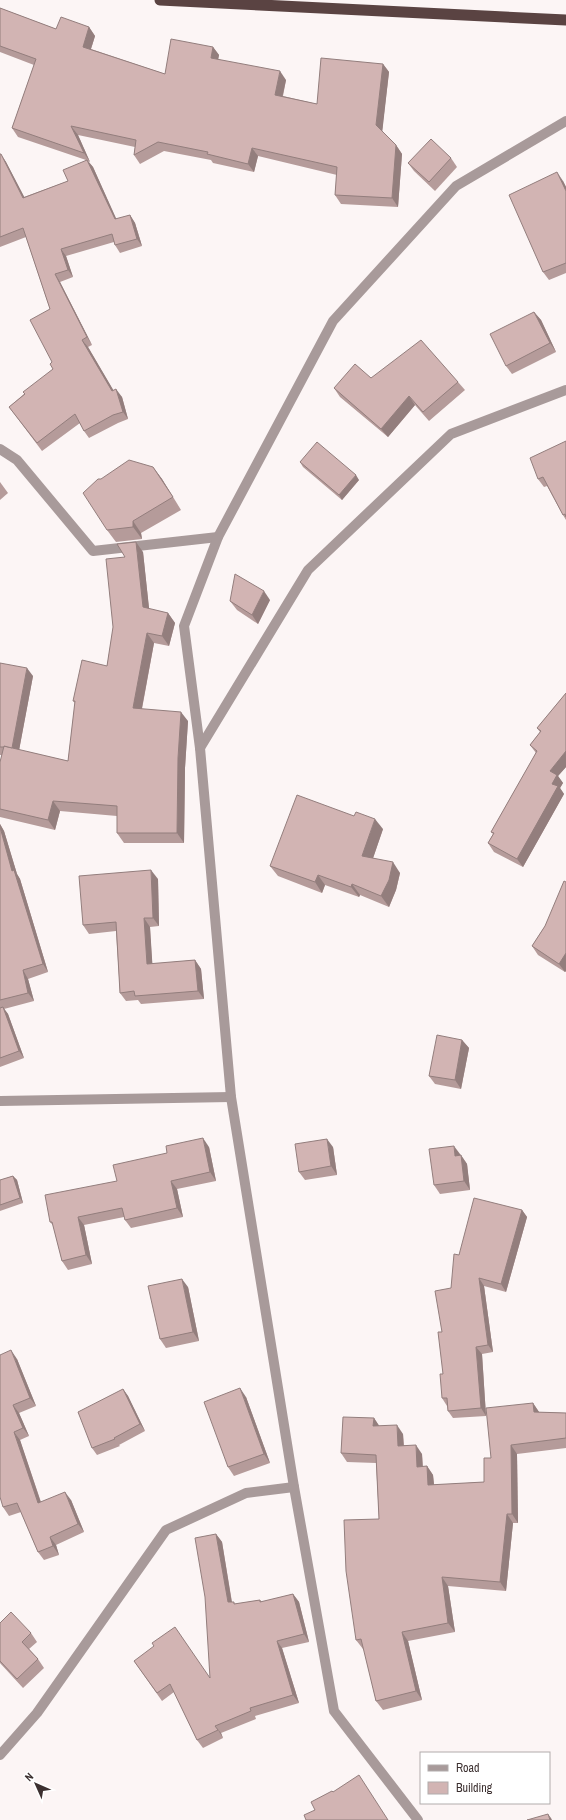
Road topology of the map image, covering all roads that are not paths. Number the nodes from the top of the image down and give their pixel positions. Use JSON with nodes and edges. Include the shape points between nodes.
{"nodes":[{"id":1,"x":160,"y":0,"type":"edge"},
{"id":2,"x":566,"y":20,"type":"edge"},
{"id":3,"x":566,"y":120,"type":"edge"},
{"id":4,"x":566,"y":390,"type":"edge"},
{"id":5,"x":0,"y":449,"type":"edge"},
{"id":6,"x":218,"y":536,"type":"junction"},
{"id":7,"x":200,"y":748,"type":"junction"},
{"id":8,"x":231,"y":1097,"type":"junction"},
{"id":9,"x":0,"y":1101,"type":"edge"},
{"id":10,"x":294,"y":1486,"type":"junction"},
{"id":11,"x":0,"y":1755,"type":"edge"},
{"id":12,"x":418,"y":1820,"type":"edge"}],
"edges":[{"from":1,"to":2,"type":"highway"},
{"from":3,"to":6,"type":"street","via":[[456,186],[333,321]]},
{"from":4,"to":7,"type":"street","via":[[451,434],[308,570]]},
{"from":5,"to":6,"type":"street","via":[[17,460],[93,551]]},
{"from":6,"to":7,"type":"street","via":[[184,626]]},
{"from":7,"to":8,"type":"street"},
{"from":8,"to":9,"type":"street"},
{"from":8,"to":10,"type":"street"},
{"from":10,"to":11,"type":"street","via":[[246,1493],[166,1530],[37,1713]]},
{"from":10,"to":12,"type":"street","via":[[334,1711]]}]}
